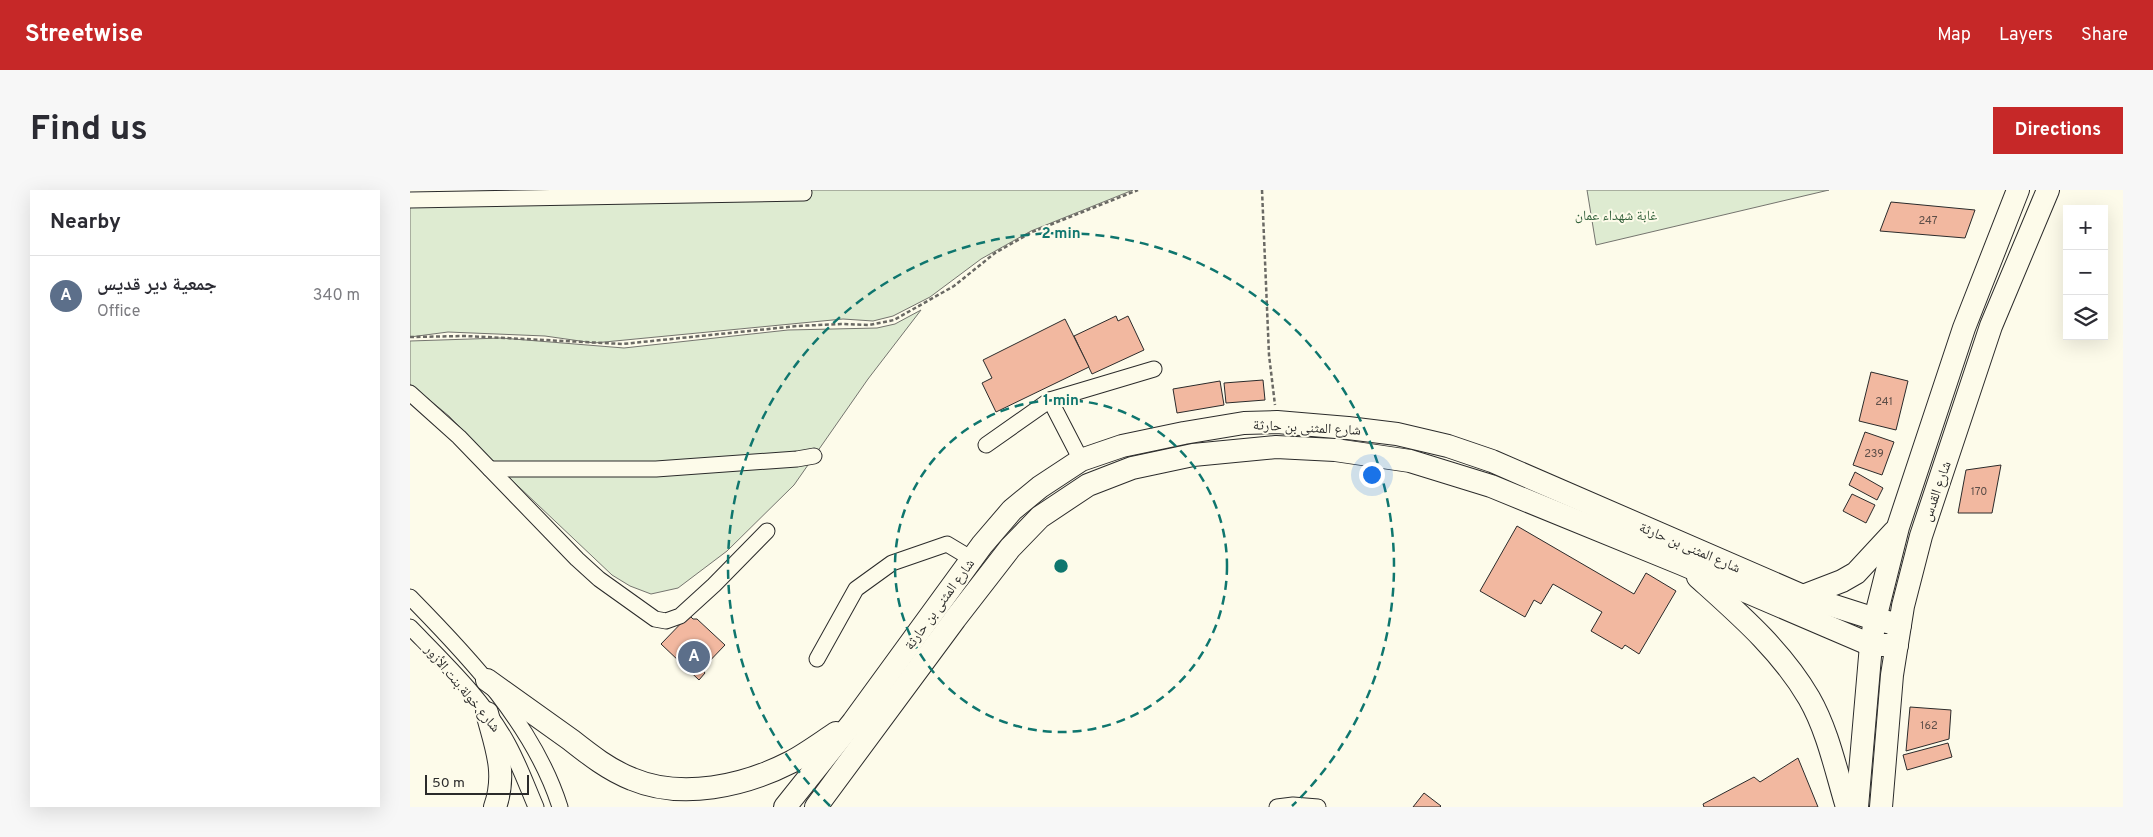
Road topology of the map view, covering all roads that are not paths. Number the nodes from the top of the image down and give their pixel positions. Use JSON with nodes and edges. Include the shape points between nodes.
{"nodes":[{"id":1,"x":2018,"y":190,"type":"edge"},
{"id":2,"x":2048,"y":190,"type":"edge"},
{"id":3,"x":804,"y":193,"type":"dead end"},
{"id":4,"x":410,"y":200,"type":"edge"},
{"id":5,"x":1154,"y":369,"type":"dead end"},
{"id":6,"x":410,"y":393,"type":"edge"},
{"id":7,"x":1050,"y":400,"type":"junction"},
{"id":8,"x":986,"y":445,"type":"dead end"},
{"id":9,"x":814,"y":456,"type":"dead end"},
{"id":10,"x":1081,"y":460,"type":"junction"},
{"id":11,"x":490,"y":469,"type":"junction"},
{"id":12,"x":1898,"y":528,"type":"junction"},
{"id":13,"x":767,"y":531,"type":"dead end"},
{"id":14,"x":972,"y":559,"type":"junction"},
{"id":15,"x":1682,"y":564,"type":"junction"},
{"id":16,"x":1803,"y":596,"type":"junction"},
{"id":17,"x":410,"y":597,"type":"edge"},
{"id":18,"x":1875,"y":620,"type":"junction"},
{"id":19,"x":410,"y":627,"type":"edge"},
{"id":20,"x":1899,"y":635,"type":"junction"},
{"id":21,"x":1871,"y":644,"type":"junction"},
{"id":22,"x":817,"y":659,"type":"dead end"},
{"id":23,"x":487,"y":680,"type":"junction"},
{"id":24,"x":487,"y":713,"type":"junction"},
{"id":25,"x":853,"y":722,"type":"junction"},
{"id":26,"x":495,"y":807,"type":"edge"},
{"id":27,"x":536,"y":807,"type":"edge"},
{"id":28,"x":560,"y":807,"type":"edge"},
{"id":29,"x":785,"y":807,"type":"edge"},
{"id":30,"x":816,"y":807,"type":"edge"},
{"id":31,"x":1277,"y":807,"type":"edge"},
{"id":32,"x":1318,"y":807,"type":"edge"},
{"id":33,"x":1847,"y":807,"type":"edge"},
{"id":34,"x":1857,"y":807,"type":"edge"},
{"id":35,"x":1881,"y":807,"type":"edge"}],
"edges":[{"from":1,"to":12,"type":"highway","name":"شارع القدس","via":[[1964,328]]},
{"from":2,"to":20,"type":"highway","name":"شارع القدس","via":[[1988,335],[1921,536]]},
{"from":3,"to":4,"type":"street"},
{"from":5,"to":7,"type":"street"},
{"from":6,"to":11,"type":"street"},
{"from":7,"to":8,"type":"street"},
{"from":7,"to":10,"type":"street"},
{"from":9,"to":11,"type":"street","via":[[656,469]]},
{"from":10,"to":14,"type":"highway","name":"شارع المثنى بن حارثة","via":[[1012,510]]},
{"from":10,"to":16,"type":"highway","name":"شارع المثنى بن حارثة","via":[[1122,446],[1244,423],[1278,422],[1397,434],[1483,458]]},
{"from":11,"to":13,"type":"street","via":[[577,559],[655,619],[666,621],[680,616]]},
{"from":12,"to":16,"type":"highway","via":[[1856,573]]},
{"from":12,"to":18,"type":"highway","name":"شارع القدس"},
{"from":14,"to":22,"type":"street","via":[[947,544],[892,563],[856,589]]},
{"from":14,"to":25,"type":"highway","name":"شارع المثنى بن حارثة"},
{"from":15,"to":21,"type":"highway","name":"شارع المثنى بن حارثة"},
{"from":15,"to":30,"type":"highway","name":"شارع المثنى بن حارثة","via":[[1491,486],[1410,461],[1335,450],[1276,447],[1193,455],[1132,468],[1088,485],[1040,517],[1010,548]]},
{"from":15,"to":33,"type":"highway","via":[[1750,624],[1786,664],[1810,699]]},
{"from":16,"to":18,"type":"highway","name":"شارع المثنى بن حارثة"},
{"from":17,"to":23,"type":"street","name":"شارع خولة بنت الأزور"},
{"from":18,"to":20,"type":"highway","name":"شارع المثنى بن حارثة"},
{"from":18,"to":21,"type":"highway","name":"شارع القدس"},
{"from":19,"to":24,"type":"street","name":"شارع خولة بنت الأزور"},
{"from":20,"to":21,"type":"highway","name":"شارع المثنى بن حارثة"},
{"from":20,"to":35,"type":"highway","name":"شارع القدس","via":[[1892,675]]},
{"from":21,"to":34,"type":"highway","name":"شارع القدس"},
{"from":23,"to":25,"type":"highway","via":[[608,768],[633,780],[667,788],[728,785],[760,775],[791,762]]},
{"from":23,"to":28,"type":"street","name":"شارع خولة بنت الأزور","via":[[541,761]]},
{"from":24,"to":26,"type":"highway","via":[[501,764]]},
{"from":24,"to":27,"type":"street","name":"شارع خولة بنت الأزور","via":[[508,743]]},
{"from":25,"to":29,"type":"highway","name":"شارع المثنى بن حارثة"},
{"from":31,"to":32,"type":"street"}]}
